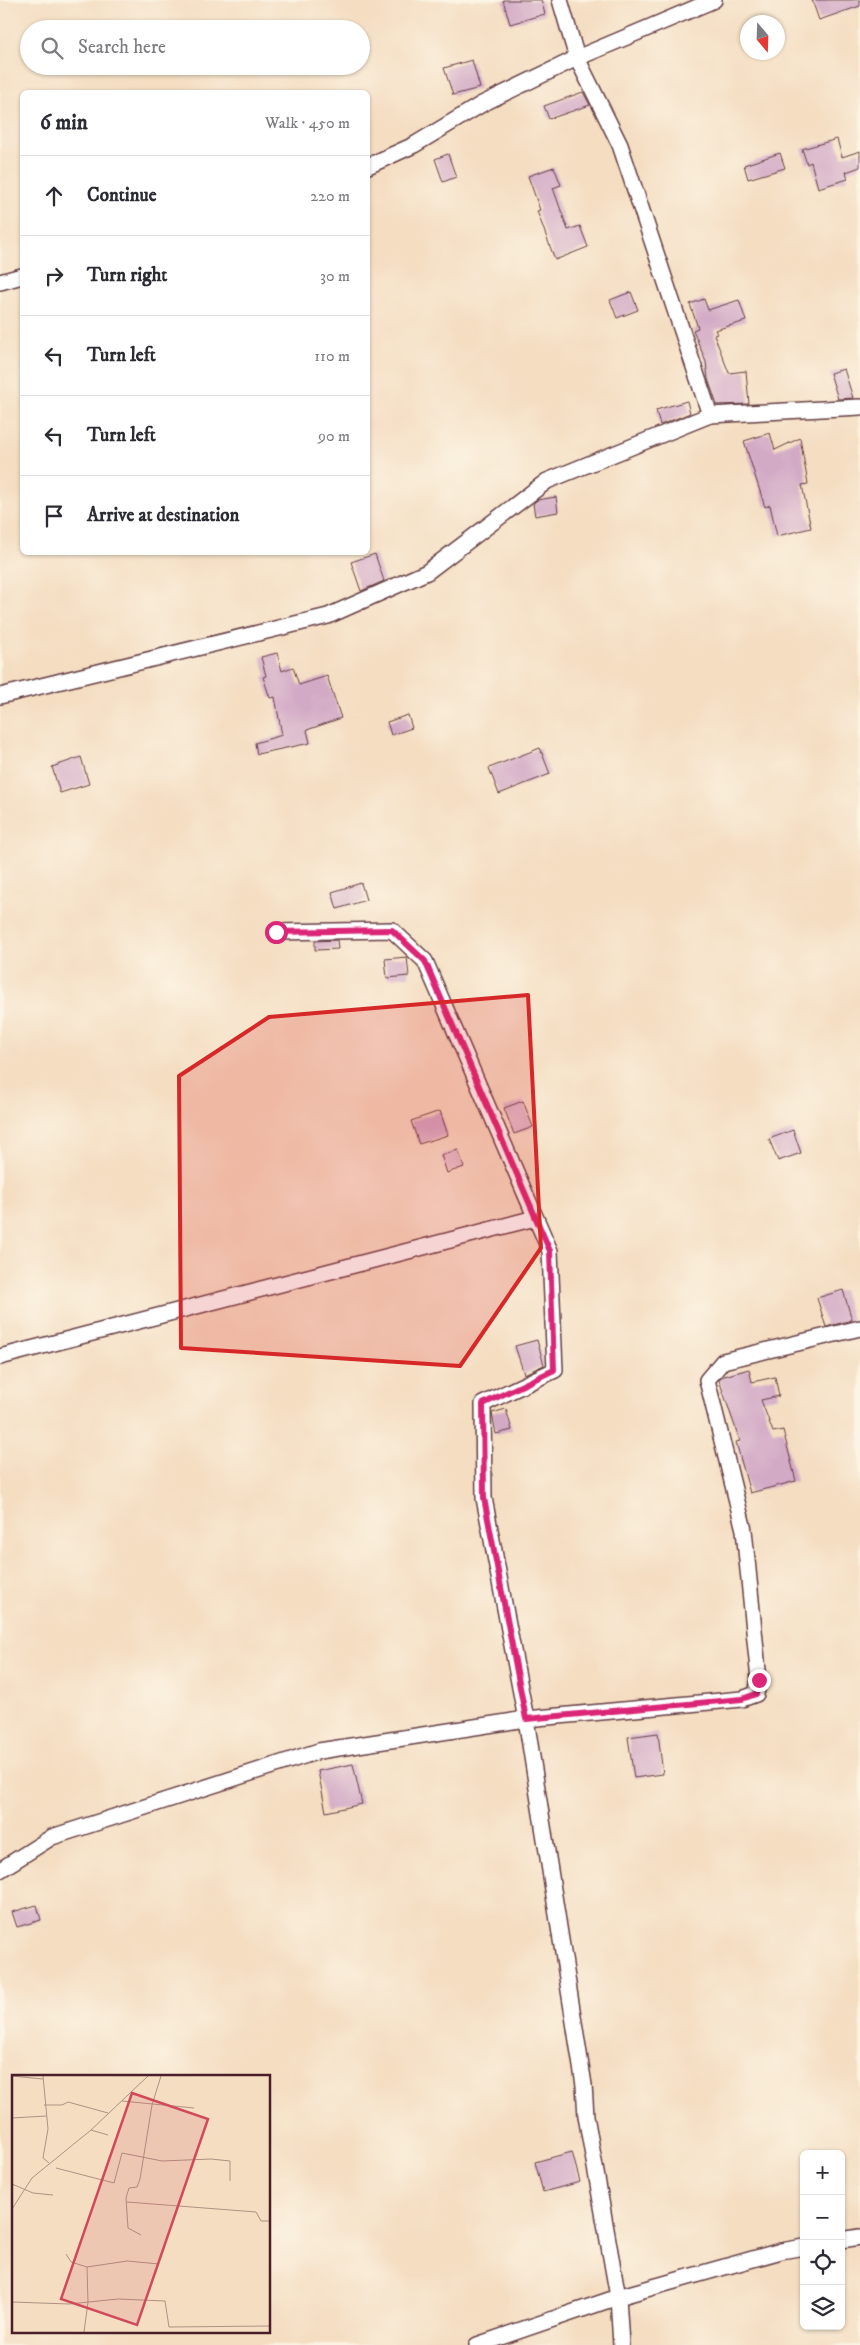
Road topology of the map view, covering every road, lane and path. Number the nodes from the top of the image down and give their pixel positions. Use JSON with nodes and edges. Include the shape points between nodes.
{"nodes":[{"id":1,"x":560,"y":0,"type":"edge"},
{"id":2,"x":714,"y":0,"type":"edge"},
{"id":3,"x":577,"y":58,"type":"junction"},
{"id":4,"x":370,"y":165,"type":"edge"},
{"id":5,"x":20,"y":277,"type":"edge"},
{"id":6,"x":0,"y":282,"type":"edge"},
{"id":7,"x":860,"y":407,"type":"edge"},
{"id":8,"x":710,"y":415,"type":"junction"},
{"id":9,"x":0,"y":696,"type":"edge"},
{"id":10,"x":276,"y":932,"type":"dead end"},
{"id":11,"x":536,"y":1218,"type":"junction"},
{"id":12,"x":860,"y":1328,"type":"edge"},
{"id":13,"x":0,"y":1357,"type":"edge"},
{"id":14,"x":526,"y":1719,"type":"junction"},
{"id":15,"x":0,"y":1870,"type":"edge"},
{"id":16,"x":860,"y":2237,"type":"edge"},
{"id":17,"x":845,"y":2239,"type":"edge"},
{"id":18,"x":800,"y":2248,"type":"edge"},
{"id":19,"x":618,"y":2296,"type":"junction"},
{"id":20,"x":477,"y":2345,"type":"edge"},
{"id":21,"x":621,"y":2345,"type":"edge"}],
"edges":[{"from":1,"to":3,"type":"street"},
{"from":2,"to":3,"type":"street"},
{"from":3,"to":4,"type":"street","via":[[482,104],[414,145]]},
{"from":3,"to":8,"type":"street","via":[[620,145]]},
{"from":5,"to":6,"type":"street"},
{"from":7,"to":8,"type":"street"},
{"from":8,"to":9,"type":"street","via":[[547,481],[427,572],[328,616]]},
{"from":10,"to":11,"type":"street","via":[[392,930],[425,961]]},
{"from":11,"to":13,"type":"street"},
{"from":11,"to":14,"type":"street","via":[[550,1251],[554,1370],[483,1404],[484,1498]]},
{"from":12,"to":14,"type":"street","via":[[723,1361],[707,1380],[744,1530],[759,1680],[756,1694],[742,1699]]},
{"from":14,"to":15,"type":"street","via":[[319,1751],[52,1836]]},
{"from":14,"to":19,"type":"street","via":[[584,2085],[586,2116]]},
{"from":16,"to":17,"type":"street"},
{"from":18,"to":19,"type":"street"},
{"from":19,"to":20,"type":"street"},
{"from":19,"to":21,"type":"street"}]}
